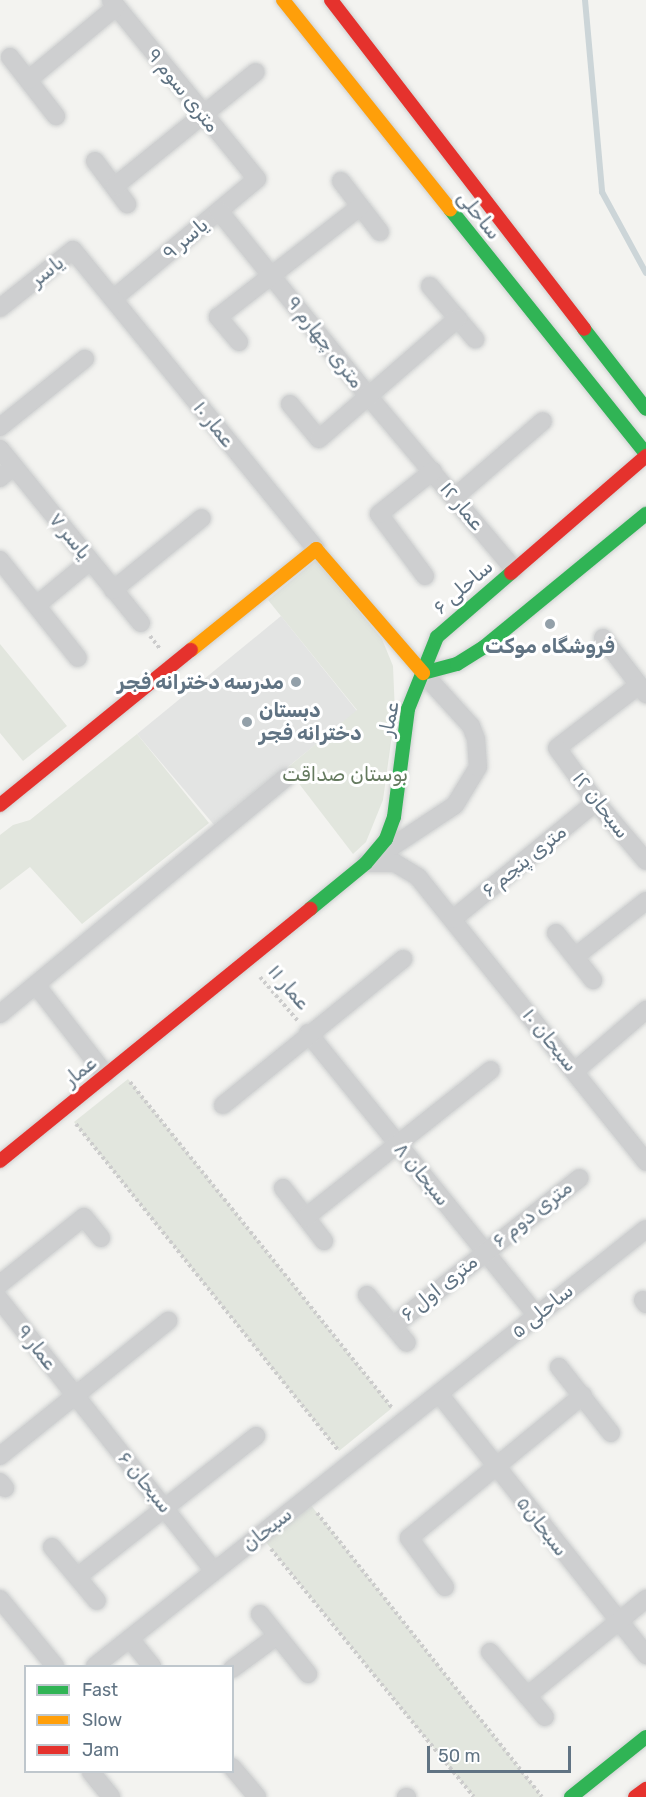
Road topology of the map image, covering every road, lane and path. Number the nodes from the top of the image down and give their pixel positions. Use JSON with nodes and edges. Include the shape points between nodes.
{"nodes":[{"id":1,"x":283,"y":0,"type":"edge"},
{"id":2,"x":331,"y":0,"type":"edge"},
{"id":3,"x":114,"y":3,"type":"edge"},
{"id":4,"x":10,"y":57,"type":"dead end"},
{"id":5,"x":256,"y":72,"type":"dead end"},
{"id":6,"x":28,"y":80,"type":"junction"},
{"id":7,"x":56,"y":116,"type":"dead end"},
{"id":8,"x":203,"y":116,"type":"junction"},
{"id":9,"x":95,"y":161,"type":"dead end"},
{"id":10,"x":257,"y":179,"type":"joint"},
{"id":11,"x":341,"y":181,"type":"dead end"},
{"id":12,"x":115,"y":186,"type":"junction"},
{"id":13,"x":127,"y":204,"type":"dead end"},
{"id":14,"x":360,"y":207,"type":"junction"},
{"id":15,"x":219,"y":211,"type":"junction"},
{"id":16,"x":380,"y":232,"type":"dead end"},
{"id":17,"x":271,"y":273,"type":"junction"},
{"id":18,"x":430,"y":286,"type":"dead end"},
{"id":19,"x":113,"y":299,"type":"junction"},
{"id":20,"x":0,"y":308,"type":"edge"},
{"id":21,"x":458,"y":318,"type":"junction"},
{"id":22,"x":475,"y":339,"type":"dead end"},
{"id":23,"x":239,"y":342,"type":"dead end"},
{"id":24,"x":85,"y":359,"type":"dead end"},
{"id":25,"x":369,"y":397,"type":"junction"},
{"id":26,"x":290,"y":404,"type":"dead end"},
{"id":27,"x":646,"y":409,"type":"edge"},
{"id":28,"x":543,"y":422,"type":"dead end"},
{"id":29,"x":0,"y":427,"type":"edge"},
{"id":30,"x":0,"y":449,"type":"edge"},
{"id":31,"x":646,"y":455,"type":"edge"},
{"id":32,"x":433,"y":471,"type":"junction"},
{"id":33,"x":7,"y":472,"type":"edge"},
{"id":34,"x":455,"y":497,"type":"junction"},
{"id":35,"x":646,"y":514,"type":"edge"},
{"id":36,"x":202,"y":518,"type":"dead end"},
{"id":37,"x":316,"y":549,"type":"junction"},
{"id":38,"x":0,"y":560,"type":"edge"},
{"id":39,"x":90,"y":561,"type":"junction"},
{"id":40,"x":514,"y":569,"type":"junction"},
{"id":41,"x":425,"y":576,"type":"dead end"},
{"id":42,"x":113,"y":590,"type":"junction"},
{"id":43,"x":38,"y":604,"type":"junction"},
{"id":44,"x":141,"y":623,"type":"joint"},
{"id":45,"x":603,"y":638,"type":"dead end"},
{"id":46,"x":78,"y":658,"type":"dead end"},
{"id":47,"x":172,"y":666,"type":"junction"},
{"id":48,"x":423,"y":673,"type":"junction"},
{"id":49,"x":643,"y":690,"type":"edge"},
{"id":50,"x":286,"y":777,"type":"dead end"},
{"id":51,"x":596,"y":802,"type":"junction"},
{"id":52,"x":0,"y":805,"type":"edge"},
{"id":53,"x":646,"y":861,"type":"edge"},
{"id":54,"x":366,"y":864,"type":"junction"},
{"id":55,"x":646,"y":901,"type":"edge"},
{"id":56,"x":453,"y":919,"type":"junction"},
{"id":57,"x":556,"y":933,"type":"dead end"},
{"id":58,"x":576,"y":957,"type":"junction"},
{"id":59,"x":404,"y":959,"type":"dead end"},
{"id":60,"x":246,"y":961,"type":"junction"},
{"id":61,"x":593,"y":980,"type":"dead end"},
{"id":62,"x":36,"y":985,"type":"junction"},
{"id":63,"x":646,"y":1010,"type":"edge"},
{"id":64,"x":0,"y":1014,"type":"edge"},
{"id":65,"x":308,"y":1034,"type":"junction"},
{"id":66,"x":111,"y":1070,"type":"junction"},
{"id":67,"x":491,"y":1070,"type":"dead end"},
{"id":68,"x":575,"y":1071,"type":"junction"},
{"id":69,"x":223,"y":1105,"type":"dead end"},
{"id":70,"x":63,"y":1110,"type":"junction"},
{"id":71,"x":398,"y":1144,"type":"junction"},
{"id":72,"x":0,"y":1161,"type":"edge"},
{"id":73,"x":646,"y":1162,"type":"edge"},
{"id":74,"x":580,"y":1178,"type":"dead end"},
{"id":75,"x":283,"y":1188,"type":"dead end"},
{"id":76,"x":306,"y":1216,"type":"junction"},
{"id":77,"x":646,"y":1228,"type":"edge"},
{"id":78,"x":101,"y":1238,"type":"dead end"},
{"id":79,"x":324,"y":1241,"type":"dead end"},
{"id":80,"x":484,"y":1251,"type":"junction"},
{"id":81,"x":0,"y":1284,"type":"edge"},
{"id":82,"x":368,"y":1295,"type":"dead end"},
{"id":83,"x":0,"y":1300,"type":"edge"},
{"id":84,"x":536,"y":1315,"type":"junction"},
{"id":85,"x":168,"y":1321,"type":"dead end"},
{"id":86,"x":393,"y":1326,"type":"junction"},
{"id":87,"x":407,"y":1343,"type":"dead end"},
{"id":88,"x":559,"y":1367,"type":"dead end"},
{"id":89,"x":75,"y":1394,"type":"junction"},
{"id":90,"x":441,"y":1395,"type":"junction"},
{"id":91,"x":583,"y":1395,"type":"junction"},
{"id":92,"x":392,"y":1408,"type":"dead end"},
{"id":93,"x":611,"y":1433,"type":"dead end"},
{"id":94,"x":256,"y":1436,"type":"dead end"},
{"id":95,"x":0,"y":1456,"type":"edge"},
{"id":96,"x":352,"y":1463,"type":"junction"},
{"id":97,"x":495,"y":1466,"type":"junction"},
{"id":98,"x":306,"y":1498,"type":"junction"},
{"id":99,"x":164,"y":1505,"type":"junction"},
{"id":100,"x":260,"y":1535,"type":"junction"},
{"id":101,"x":52,"y":1547,"type":"dead end"},
{"id":102,"x":214,"y":1571,"type":"junction"},
{"id":103,"x":77,"y":1577,"type":"junction"},
{"id":104,"x":445,"y":1587,"type":"dead end"},
{"id":105,"x":0,"y":1599,"type":"edge"},
{"id":106,"x":646,"y":1599,"type":"edge"},
{"id":107,"x":97,"y":1601,"type":"dead end"},
{"id":108,"x":260,"y":1614,"type":"dead end"},
{"id":109,"x":617,"y":1622,"type":"junction"},
{"id":110,"x":277,"y":1636,"type":"junction"},
{"id":111,"x":130,"y":1639,"type":"junction"},
{"id":112,"x":490,"y":1652,"type":"dead end"},
{"id":113,"x":646,"y":1654,"type":"edge"},
{"id":114,"x":54,"y":1665,"type":"edge"},
{"id":115,"x":96,"y":1665,"type":"edge"},
{"id":116,"x":151,"y":1665,"type":"edge"},
{"id":117,"x":234,"y":1668,"type":"edge"},
{"id":118,"x":308,"y":1674,"type":"dead end"},
{"id":119,"x":527,"y":1696,"type":"junction"},
{"id":120,"x":544,"y":1717,"type":"dead end"},
{"id":121,"x":646,"y":1737,"type":"edge"},
{"id":122,"x":234,"y":1769,"type":"edge"},
{"id":123,"x":97,"y":1773,"type":"edge"},
{"id":124,"x":646,"y":1789,"type":"edge"},
{"id":125,"x":111,"y":1797,"type":"edge"},
{"id":126,"x":257,"y":1797,"type":"edge"},
{"id":127,"x":474,"y":1797,"type":"edge"},
{"id":128,"x":542,"y":1797,"type":"edge"},
{"id":129,"x":571,"y":1797,"type":"edge"},
{"id":130,"x":636,"y":1797,"type":"edge"}],
"edges":[{"from":1,"to":31,"type":"street","name":"ساحلی"},
{"from":2,"to":27,"type":"street"},
{"from":3,"to":6,"type":"street"},
{"from":3,"to":8,"type":"street","name":"۹ متری سوم"},
{"from":4,"to":6,"type":"street"},
{"from":5,"to":8,"type":"street"},
{"from":6,"to":7,"type":"street"},
{"from":8,"to":10,"type":"street","name":"۹ متری سوم"},
{"from":8,"to":12,"type":"street"},
{"from":9,"to":12,"type":"street"},
{"from":10,"to":15,"type":"street","name":"یاسر ۹"},
{"from":11,"to":14,"type":"street"},
{"from":12,"to":13,"type":"street"},
{"from":14,"to":16,"type":"street"},
{"from":14,"to":17,"type":"street"},
{"from":15,"to":17,"type":"street","name":"۹ متری چهارم"},
{"from":15,"to":19,"type":"street","name":"یاسر ۹"},
{"from":17,"to":23,"type":"street","via":[[218,317]]},
{"from":17,"to":25,"type":"street","name":"۹ متری چهارم"},
{"from":18,"to":21,"type":"street"},
{"from":19,"to":20,"type":"street","name":"یاسر","via":[[73,250]]},
{"from":19,"to":37,"type":"street","name":"عمار ۱۰"},
{"from":21,"to":22,"type":"street"},
{"from":21,"to":25,"type":"street"},
{"from":24,"to":29,"type":"street"},
{"from":25,"to":26,"type":"street","via":[[319,439]]},
{"from":25,"to":32,"type":"street","name":"۹ متری چهارم"},
{"from":28,"to":34,"type":"street"},
{"from":30,"to":33,"type":"street","name":"یاسر ۷"},
{"from":31,"to":40,"type":"street","name":"ساحلی ۶"},
{"from":32,"to":34,"type":"street","name":"عمار ۱۲"},
{"from":32,"to":41,"type":"street","via":[[379,514]]},
{"from":33,"to":39,"type":"street","name":"یاسر ۷"},
{"from":34,"to":40,"type":"street","name":"عمار ۱۲"},
{"from":35,"to":48,"type":"street","via":[[484,647],[457,664]]},
{"from":36,"to":42,"type":"street"},
{"from":37,"to":47,"type":"street"},
{"from":37,"to":48,"type":"street"},
{"from":38,"to":43,"type":"street"},
{"from":39,"to":42,"type":"street","name":"یاسر ۷"},
{"from":39,"to":43,"type":"street"},
{"from":40,"to":48,"type":"street","name":"ساحلی ۶","via":[[437,637]]},
{"from":42,"to":44,"type":"street","name":"یاسر ۷"},
{"from":43,"to":46,"type":"street"},
{"from":44,"to":47,"type":"path"},
{"from":45,"to":49,"type":"street"},
{"from":47,"to":52,"type":"street"},
{"from":48,"to":54,"type":"street","name":"عمار","via":[[408,709],[404,765],[394,817],[386,839]]},
{"from":48,"to":54,"type":"street","via":[[471,726],[478,767],[455,805]]},
{"from":49,"to":51,"type":"street","name":"سبحان ۱۲","via":[[557,748]]},
{"from":50,"to":62,"type":"street"},
{"from":51,"to":53,"type":"street","name":"سبحان ۱۲"},
{"from":51,"to":56,"type":"street","name":"۶ متری پنجم"},
{"from":54,"to":56,"type":"street","name":"سبحان ۱۰","via":[[395,863],[418,877]]},
{"from":54,"to":60,"type":"street","name":"عمار"},
{"from":55,"to":58,"type":"street"},
{"from":56,"to":68,"type":"street","name":"سبحان ۱۰"},
{"from":57,"to":58,"type":"street"},
{"from":58,"to":61,"type":"street"},
{"from":59,"to":65,"type":"street"},
{"from":60,"to":65,"type":"path","name":"عمار ۱۱"},
{"from":60,"to":66,"type":"street","name":"عمار"},
{"from":62,"to":64,"type":"street"},
{"from":62,"to":66,"type":"street"},
{"from":63,"to":68,"type":"street"},
{"from":65,"to":69,"type":"street"},
{"from":65,"to":71,"type":"street","name":"سبحان ۸"},
{"from":66,"to":70,"type":"street","name":"عمار"},
{"from":66,"to":92,"type":"path"},
{"from":67,"to":71,"type":"street"},
{"from":68,"to":73,"type":"street","name":"سبحان ۱۰"},
{"from":70,"to":72,"type":"street","name":"عمار"},
{"from":70,"to":96,"type":"path"},
{"from":71,"to":76,"type":"street"},
{"from":71,"to":80,"type":"street","name":"سبحان ۸"},
{"from":74,"to":80,"type":"street","name":"۶ متری دوم"},
{"from":75,"to":76,"type":"street"},
{"from":76,"to":79,"type":"street"},
{"from":77,"to":84,"type":"street","name":"ساحلی ۵"},
{"from":78,"to":81,"type":"street","via":[[84,1217]]},
{"from":80,"to":84,"type":"street","name":"سبحان ۸"},
{"from":80,"to":86,"type":"street","name":"۶ متری اول"},
{"from":82,"to":86,"type":"street"},
{"from":83,"to":89,"type":"street","name":"عمار ۹"},
{"from":84,"to":90,"type":"street","name":"ساحلی ۵"},
{"from":85,"to":89,"type":"street"},
{"from":86,"to":87,"type":"street"},
{"from":88,"to":91,"type":"street"},
{"from":89,"to":95,"type":"street"},
{"from":89,"to":99,"type":"street","name":"سبحان ۶"},
{"from":90,"to":96,"type":"street","name":"سبحان"},
{"from":90,"to":97,"type":"street","name":"سبحان۵"},
{"from":91,"to":93,"type":"street"},
{"from":91,"to":97,"type":"street"},
{"from":94,"to":99,"type":"street"},
{"from":96,"to":98,"type":"street","name":"سبحان"},
{"from":97,"to":104,"type":"street","via":[[409,1538]]},
{"from":97,"to":109,"type":"street","name":"سبحان۵"},
{"from":98,"to":100,"type":"street","name":"سبحان"},
{"from":98,"to":128,"type":"path"},
{"from":99,"to":102,"type":"street","name":"سبحان ۶"},
{"from":99,"to":103,"type":"street"},
{"from":100,"to":102,"type":"street","name":"سبحان"},
{"from":100,"to":127,"type":"path"},
{"from":101,"to":103,"type":"street"},
{"from":102,"to":111,"type":"street","name":"سبحان"},
{"from":103,"to":107,"type":"street"},
{"from":105,"to":114,"type":"street"},
{"from":106,"to":109,"type":"street"},
{"from":108,"to":110,"type":"street"},
{"from":109,"to":113,"type":"street","name":"سبحان۵"},
{"from":109,"to":119,"type":"street"},
{"from":110,"to":117,"type":"street"},
{"from":110,"to":118,"type":"street"},
{"from":111,"to":115,"type":"street","name":"سبحان"},
{"from":111,"to":116,"type":"street"},
{"from":112,"to":119,"type":"street"},
{"from":119,"to":120,"type":"street"},
{"from":121,"to":129,"type":"street"},
{"from":122,"to":126,"type":"street"},
{"from":123,"to":125,"type":"street"},
{"from":124,"to":130,"type":"street"}]}
